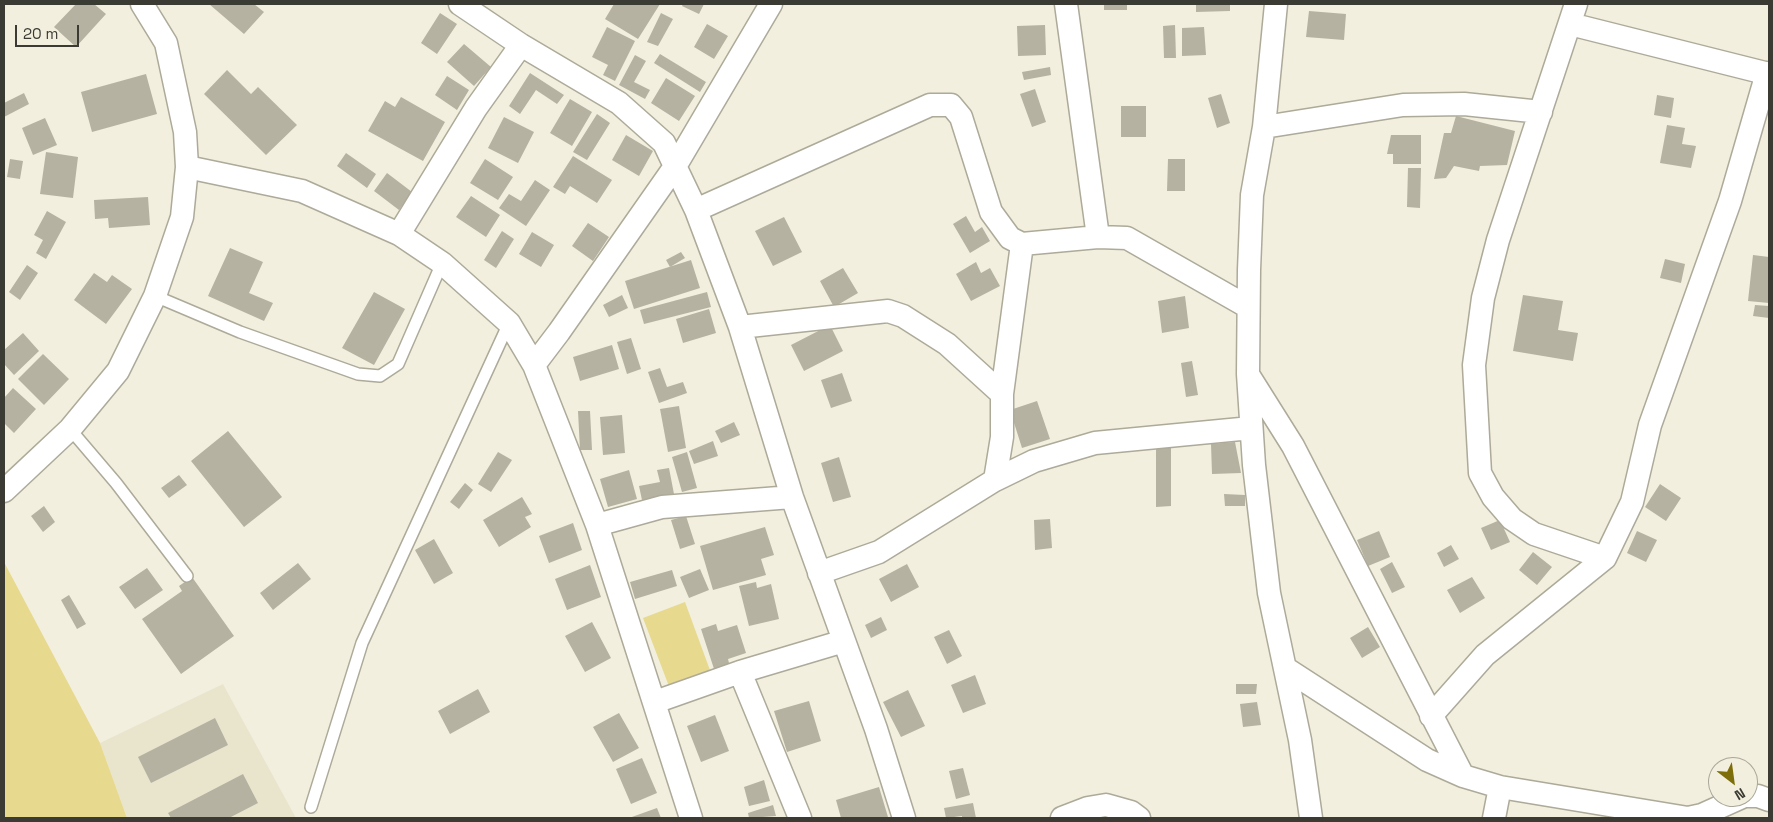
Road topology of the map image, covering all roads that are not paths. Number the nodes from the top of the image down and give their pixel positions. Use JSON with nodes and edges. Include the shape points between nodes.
{"nodes":[{"id":1,"x":142,"y":4,"type":"edge"},
{"id":2,"x":460,"y":4,"type":"edge"},
{"id":3,"x":771,"y":4,"type":"edge"},
{"id":4,"x":1066,"y":4,"type":"edge"},
{"id":5,"x":1276,"y":4,"type":"edge"},
{"id":6,"x":1573,"y":14,"type":"edge"},
{"id":7,"x":521,"y":45,"type":"junction"},
{"id":8,"x":1768,"y":73,"type":"edge"},
{"id":9,"x":1540,"y":112,"type":"junction"},
{"id":10,"x":1264,"y":127,"type":"junction"},
{"id":11,"x":676,"y":165,"type":"junction"},
{"id":12,"x":187,"y":167,"type":"junction"},
{"id":13,"x":696,"y":210,"type":"junction"},
{"id":14,"x":400,"y":234,"type":"junction"},
{"id":15,"x":1098,"y":237,"type":"junction"},
{"id":16,"x":1022,"y":244,"type":"junction"},
{"id":17,"x":442,"y":263,"type":"junction"},
{"id":18,"x":155,"y":296,"type":"junction"},
{"id":19,"x":1248,"y":307,"type":"junction"},
{"id":20,"x":509,"y":323,"type":"junction"},
{"id":21,"x":740,"y":327,"type":"junction"},
{"id":22,"x":534,"y":365,"type":"junction"},
{"id":23,"x":1248,"y":374,"type":"junction"},
{"id":24,"x":1002,"y":394,"type":"junction"},
{"id":25,"x":1251,"y":428,"type":"junction"},
{"id":26,"x":70,"y":429,"type":"junction"},
{"id":27,"x":995,"y":480,"type":"junction"},
{"id":28,"x":4,"y":491,"type":"edge"},
{"id":29,"x":792,"y":497,"type":"junction"},
{"id":30,"x":598,"y":525,"type":"junction"},
{"id":31,"x":1605,"y":558,"type":"junction"},
{"id":32,"x":819,"y":573,"type":"junction"},
{"id":33,"x":187,"y":576,"type":"dead end"},
{"id":34,"x":844,"y":641,"type":"junction"},
{"id":35,"x":1285,"y":668,"type":"junction"},
{"id":36,"x":740,"y":672,"type":"junction"},
{"id":37,"x":655,"y":702,"type":"junction"},
{"id":38,"x":1431,"y":716,"type":"junction"},
{"id":39,"x":1463,"y":776,"type":"junction"},
{"id":40,"x":1500,"y":787,"type":"junction"},
{"id":41,"x":1720,"y":807,"type":"edge"},
{"id":42,"x":311,"y":808,"type":"dead end"},
{"id":43,"x":691,"y":818,"type":"edge"},
{"id":44,"x":800,"y":818,"type":"edge"},
{"id":45,"x":904,"y":818,"type":"edge"},
{"id":46,"x":1062,"y":818,"type":"edge"},
{"id":47,"x":1139,"y":818,"type":"edge"},
{"id":48,"x":1311,"y":818,"type":"edge"},
{"id":49,"x":1494,"y":818,"type":"edge"}],
"edges":[{"from":1,"to":12,"type":"street","via":[[166,43],[185,132]]},
{"from":2,"to":7,"type":"street"},
{"from":3,"to":11,"type":"street"},
{"from":4,"to":15,"type":"street"},
{"from":5,"to":10,"type":"street"},
{"from":6,"to":8,"type":"street"},
{"from":6,"to":9,"type":"street"},
{"from":7,"to":11,"type":"street","via":[[619,103],[664,143]]},
{"from":7,"to":14,"type":"street","via":[[476,108]]},
{"from":8,"to":31,"type":"street","via":[[1730,201],[1650,424],[1632,502]]},
{"from":9,"to":10,"type":"street","via":[[1464,104],[1403,105]]},
{"from":9,"to":31,"type":"street","via":[[1498,240],[1483,298],[1474,365],[1480,473],[1493,497],[1512,519],[1534,534]]},
{"from":10,"to":19,"type":"street","via":[[1252,195]]},
{"from":11,"to":13,"type":"street"},
{"from":11,"to":22,"type":"street"},
{"from":12,"to":14,"type":"street","via":[[302,191]]},
{"from":12,"to":18,"type":"street","via":[[182,218]]},
{"from":13,"to":16,"type":"street","via":[[930,105],[951,105],[961,117],[992,212],[1010,238]]},
{"from":13,"to":21,"type":"street"},
{"from":14,"to":17,"type":"street"},
{"from":15,"to":16,"type":"street"},
{"from":15,"to":19,"type":"street","via":[[1127,238]]},
{"from":16,"to":24,"type":"street"},
{"from":17,"to":18,"type":"lane","via":[[398,364],[380,376],[358,374],[240,332]]},
{"from":17,"to":20,"type":"street"},
{"from":18,"to":26,"type":"street","via":[[118,370]]},
{"from":19,"to":23,"type":"street"},
{"from":20,"to":22,"type":"street"},
{"from":20,"to":42,"type":"lane","via":[[362,642]]},
{"from":21,"to":24,"type":"street","via":[[888,311],[903,316],[947,344]]},
{"from":21,"to":29,"type":"street"},
{"from":22,"to":30,"type":"street"},
{"from":23,"to":25,"type":"street"},
{"from":23,"to":38,"type":"street","via":[[1293,446]]},
{"from":24,"to":27,"type":"street","via":[[1002,437]]},
{"from":25,"to":27,"type":"street","via":[[1094,443],[1034,461]]},
{"from":25,"to":35,"type":"street","via":[[1269,593]]},
{"from":26,"to":28,"type":"street"},
{"from":26,"to":33,"type":"lane"},
{"from":27,"to":32,"type":"street","via":[[879,552]]},
{"from":29,"to":30,"type":"street","via":[[662,507]]},
{"from":29,"to":32,"type":"street"},
{"from":30,"to":37,"type":"street"},
{"from":31,"to":38,"type":"street","via":[[1485,655]]},
{"from":32,"to":34,"type":"street"},
{"from":34,"to":36,"type":"street"},
{"from":34,"to":45,"type":"street"},
{"from":35,"to":39,"type":"street","via":[[1427,760]]},
{"from":35,"to":48,"type":"street"},
{"from":36,"to":37,"type":"street"},
{"from":36,"to":44,"type":"street"},
{"from":37,"to":43,"type":"street"},
{"from":38,"to":39,"type":"street"},
{"from":39,"to":40,"type":"street"},
{"from":40,"to":41,"type":"street","via":[[1688,818]]},
{"from":40,"to":49,"type":"street"},
{"from":46,"to":47,"type":"street","via":[[1106,805],[1132,812]]}]}
